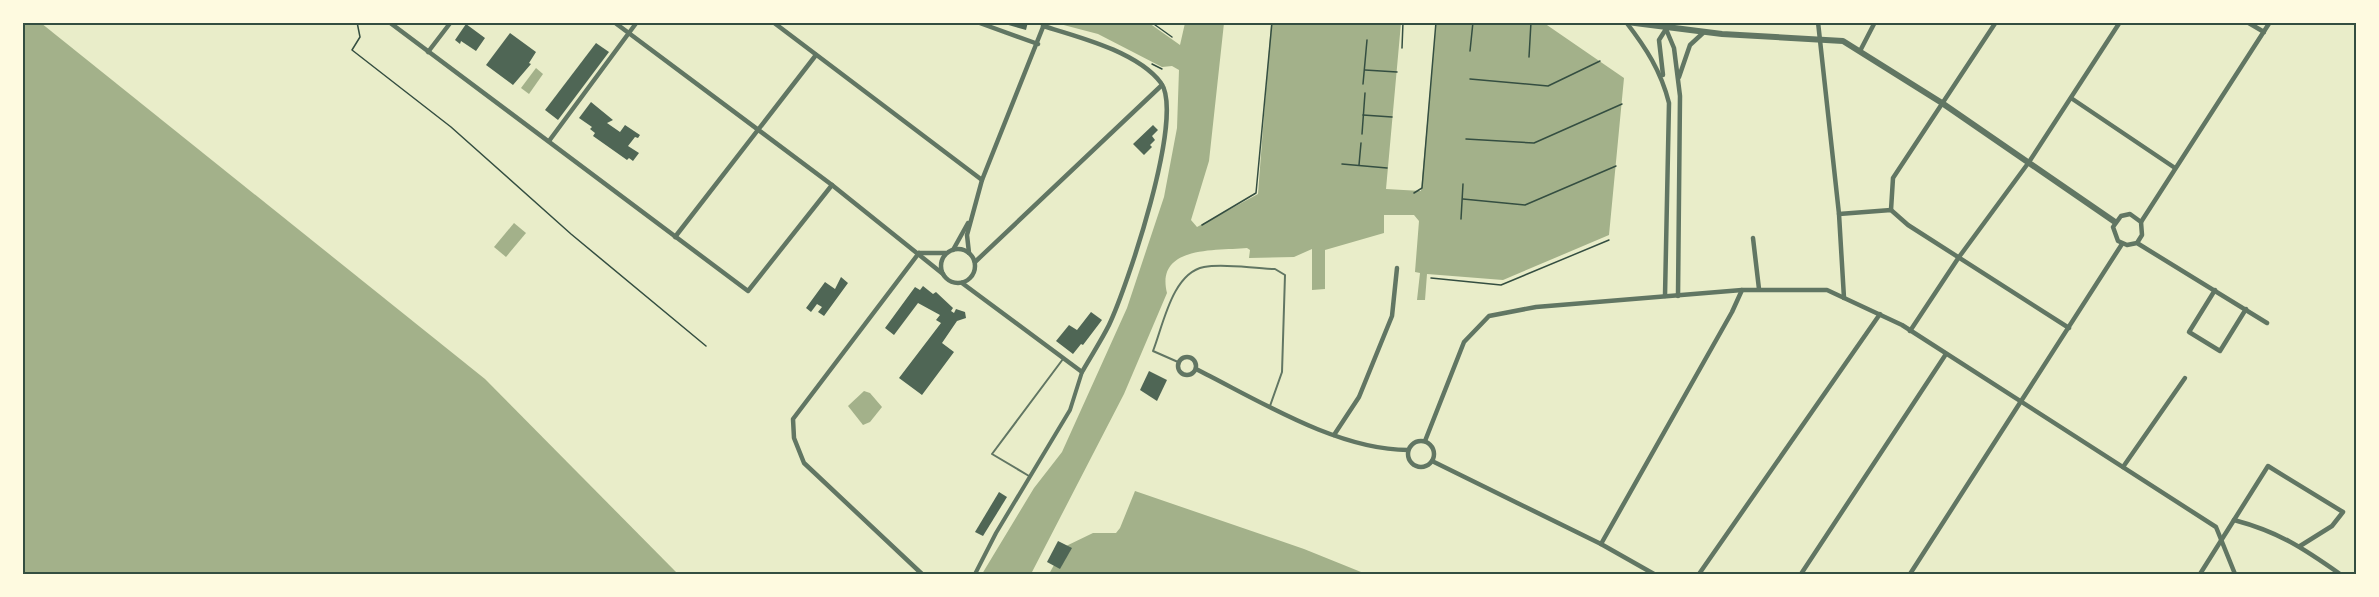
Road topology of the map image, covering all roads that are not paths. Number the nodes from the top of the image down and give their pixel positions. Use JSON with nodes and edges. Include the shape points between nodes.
{"nodes":[{"id":1,"x":389,"y":22,"type":"edge"},
{"id":2,"x":451,"y":22,"type":"edge"},
{"id":3,"x":614,"y":22,"type":"edge"},
{"id":4,"x":637,"y":22,"type":"edge"},
{"id":5,"x":773,"y":22,"type":"edge"},
{"id":6,"x":977,"y":22,"type":"edge"},
{"id":7,"x":1626,"y":22,"type":"edge"},
{"id":8,"x":1818,"y":22,"type":"edge"},
{"id":9,"x":1875,"y":22,"type":"edge"},
{"id":10,"x":1996,"y":22,"type":"edge"},
{"id":11,"x":2121,"y":22,"type":"edge"},
{"id":12,"x":2247,"y":22,"type":"edge"},
{"id":13,"x":2270,"y":22,"type":"edge"},
{"id":14,"x":1044,"y":25,"type":"edge"},
{"id":15,"x":1650,"y":25,"type":"edge"},
{"id":16,"x":1666,"y":29,"type":"junction"},
{"id":17,"x":2264,"y":32,"type":"junction"},
{"id":18,"x":1703,"y":33,"type":"junction"},
{"id":19,"x":629,"y":34,"type":"junction"},
{"id":20,"x":1820,"y":38,"type":"junction"},
{"id":21,"x":1038,"y":44,"type":"junction"},
{"id":22,"x":1860,"y":51,"type":"junction"},
{"id":23,"x":428,"y":52,"type":"junction"},
{"id":24,"x":816,"y":55,"type":"junction"},
{"id":25,"x":1663,"y":79,"type":"junction"},
{"id":26,"x":1679,"y":79,"type":"junction"},
{"id":27,"x":1162,"y":85,"type":"junction"},
{"id":28,"x":2071,"y":98,"type":"junction"},
{"id":29,"x":1942,"y":103,"type":"junction"},
{"id":30,"x":758,"y":129,"type":"junction"},
{"id":31,"x":549,"y":141,"type":"junction"},
{"id":32,"x":1668,"y":144,"type":"junction"},
{"id":33,"x":1679,"y":144,"type":"junction"},
{"id":34,"x":2029,"y":162,"type":"junction"},
{"id":35,"x":2175,"y":168,"type":"junction"},
{"id":36,"x":982,"y":180,"type":"junction"},
{"id":37,"x":832,"y":185,"type":"junction"},
{"id":38,"x":1891,"y":210,"type":"junction"},
{"id":39,"x":1839,"y":214,"type":"junction"},
{"id":40,"x":970,"y":218,"type":"junction"},
{"id":41,"x":2115,"y":222,"type":"junction"},
{"id":42,"x":2141,"y":222,"type":"junction"},
{"id":43,"x":675,"y":237,"type":"junction"},
{"id":44,"x":1753,"y":238,"type":"dead end"},
{"id":45,"x":2137,"y":243,"type":"junction"},
{"id":46,"x":2122,"y":244,"type":"junction"},
{"id":47,"x":953,"y":250,"type":"junction"},
{"id":48,"x":918,"y":253,"type":"junction"},
{"id":49,"x":947,"y":253,"type":"junction"},
{"id":50,"x":969,"y":253,"type":"junction"},
{"id":51,"x":1959,"y":257,"type":"junction"},
{"id":52,"x":975,"y":262,"type":"junction"},
{"id":53,"x":1397,"y":268,"type":"dead end"},
{"id":54,"x":943,"y":274,"type":"junction"},
{"id":55,"x":962,"y":283,"type":"junction"},
{"id":56,"x":1742,"y":290,"type":"junction"},
{"id":57,"x":1758,"y":290,"type":"junction"},
{"id":58,"x":2215,"y":290,"type":"junction"},
{"id":59,"x":1665,"y":296,"type":"junction"},
{"id":60,"x":1678,"y":296,"type":"junction"},
{"id":61,"x":1844,"y":298,"type":"junction"},
{"id":62,"x":2246,"y":309,"type":"junction"},
{"id":63,"x":1880,"y":314,"type":"junction"},
{"id":64,"x":2267,"y":322,"type":"dead end"},
{"id":65,"x":2069,"y":328,"type":"junction"},
{"id":66,"x":1910,"y":331,"type":"junction"},
{"id":67,"x":1946,"y":354,"type":"junction"},
{"id":68,"x":1063,"y":359,"type":"junction"},
{"id":69,"x":1178,"y":362,"type":"junction"},
{"id":70,"x":1196,"y":369,"type":"junction"},
{"id":71,"x":1082,"y":372,"type":"junction"},
{"id":72,"x":2185,"y":378,"type":"dead end"},
{"id":73,"x":2022,"y":402,"type":"junction"},
{"id":74,"x":1269,"y":406,"type":"junction"},
{"id":75,"x":1334,"y":435,"type":"junction"},
{"id":76,"x":1425,"y":441,"type":"junction"},
{"id":77,"x":1408,"y":450,"type":"junction"},
{"id":78,"x":1432,"y":461,"type":"junction"},
{"id":79,"x":2123,"y":467,"type":"junction"},
{"id":80,"x":1029,"y":476,"type":"junction"},
{"id":81,"x":2234,"y":520,"type":"junction"},
{"id":82,"x":2221,"y":540,"type":"junction"},
{"id":83,"x":1601,"y":544,"type":"junction"},
{"id":84,"x":2300,"y":546,"type":"junction"},
{"id":85,"x":922,"y":574,"type":"edge"},
{"id":86,"x":975,"y":574,"type":"edge"},
{"id":87,"x":1654,"y":574,"type":"edge"},
{"id":88,"x":1699,"y":574,"type":"edge"},
{"id":89,"x":1801,"y":574,"type":"edge"},
{"id":90,"x":1910,"y":574,"type":"edge"},
{"id":91,"x":2200,"y":574,"type":"edge"},
{"id":92,"x":2235,"y":574,"type":"edge"},
{"id":93,"x":2340,"y":574,"type":"edge"}],
"edges":[{"from":1,"to":23,"type":"street"},
{"from":2,"to":23,"type":"street"},
{"from":3,"to":19,"type":"street"},
{"from":4,"to":19,"type":"street"},
{"from":5,"to":24,"type":"street"},
{"from":6,"to":21,"type":"street"},
{"from":7,"to":15,"type":"street"},
{"from":7,"to":25,"type":"street"},
{"from":8,"to":20,"type":"street"},
{"from":9,"to":22,"type":"street"},
{"from":10,"to":29,"type":"street"},
{"from":11,"to":28,"type":"street"},
{"from":12,"to":17,"type":"street"},
{"from":13,"to":17,"type":"street"},
{"from":14,"to":21,"type":"street"},
{"from":14,"to":27,"type":"street","via":[[1089,39],[1142,65]]},
{"from":15,"to":16,"type":"street"},
{"from":16,"to":18,"type":"street"},
{"from":16,"to":25,"type":"street","via":[[1659,40]]},
{"from":16,"to":26,"type":"street"},
{"from":17,"to":35,"type":"street"},
{"from":18,"to":20,"type":"street"},
{"from":18,"to":26,"type":"street","via":[[1690,45]]},
{"from":19,"to":30,"type":"street"},
{"from":19,"to":31,"type":"street"},
{"from":20,"to":22,"type":"street","via":[[1843,41]]},
{"from":20,"to":39,"type":"street"},
{"from":21,"to":36,"type":"street"},
{"from":22,"to":29,"type":"street"},
{"from":23,"to":31,"type":"street"},
{"from":24,"to":30,"type":"street"},
{"from":24,"to":36,"type":"street"},
{"from":25,"to":32,"type":"street","via":[[1669,103]]},
{"from":26,"to":33,"type":"street"},
{"from":27,"to":52,"type":"street"},
{"from":27,"to":71,"type":"street","via":[[1167,103],[1151,204],[1110,324]]},
{"from":28,"to":34,"type":"street"},
{"from":28,"to":35,"type":"street"},
{"from":29,"to":34,"type":"street"},
{"from":29,"to":38,"type":"street","via":[[1893,178]]},
{"from":30,"to":37,"type":"street"},
{"from":30,"to":43,"type":"street"},
{"from":31,"to":43,"type":"street"},
{"from":32,"to":33,"type":"street"},
{"from":32,"to":59,"type":"street"},
{"from":33,"to":60,"type":"street"},
{"from":34,"to":41,"type":"street"},
{"from":34,"to":51,"type":"street"},
{"from":35,"to":42,"type":"street"},
{"from":36,"to":40,"type":"street"},
{"from":37,"to":43,"type":"street","via":[[748,291]]},
{"from":37,"to":48,"type":"street"},
{"from":38,"to":39,"type":"street"},
{"from":38,"to":51,"type":"street"},
{"from":39,"to":61,"type":"street"},
{"from":40,"to":47,"type":"street"},
{"from":40,"to":50,"type":"street"},
{"from":41,"to":42,"type":"street","via":[[2130,214]]},
{"from":41,"to":46,"type":"street","via":[[2115,237]]},
{"from":42,"to":45,"type":"street","via":[[2142,236]]},
{"from":44,"to":57,"type":"street"},
{"from":45,"to":46,"type":"street"},
{"from":45,"to":58,"type":"street"},
{"from":46,"to":65,"type":"street"},
{"from":47,"to":49,"type":"street"},
{"from":47,"to":50,"type":"street"},
{"from":48,"to":49,"type":"street"},
{"from":48,"to":54,"type":"street"},
{"from":48,"to":85,"type":"street","via":[[793,419],[794,438],[804,463]]},
{"from":49,"to":54,"type":"street","via":[[941,263]]},
{"from":50,"to":52,"type":"street"},
{"from":51,"to":65,"type":"street"},
{"from":51,"to":66,"type":"street"},
{"from":52,"to":55,"type":"street","via":[[974,273]]},
{"from":53,"to":75,"type":"street","via":[[1389,327],[1359,397]]},
{"from":54,"to":55,"type":"street"},
{"from":55,"to":68,"type":"street"},
{"from":56,"to":57,"type":"street"},
{"from":56,"to":60,"type":"street"},
{"from":56,"to":83,"type":"street"},
{"from":57,"to":61,"type":"street","via":[[1827,290]]},
{"from":58,"to":62,"type":"street"},
{"from":58,"to":62,"type":"street","via":[[2189,332],[2205,342],[2220,351]]},
{"from":59,"to":60,"type":"street"},
{"from":59,"to":76,"type":"street","via":[[1536,307],[1489,316],[1464,342]]},
{"from":61,"to":63,"type":"street"},
{"from":62,"to":64,"type":"street"},
{"from":63,"to":66,"type":"street"},
{"from":63,"to":88,"type":"street"},
{"from":65,"to":73,"type":"street"},
{"from":66,"to":67,"type":"street"},
{"from":67,"to":73,"type":"street"},
{"from":67,"to":89,"type":"street"},
{"from":68,"to":71,"type":"street"},
{"from":68,"to":80,"type":"lane","via":[[992,454]]},
{"from":69,"to":70,"type":"street","via":[[1186,356],[1192,358]]},
{"from":69,"to":70,"type":"street","via":[[1184,374]]},
{"from":69,"to":74,"type":"lane","via":[[1153,351],[1177,289],[1191,272],[1204,267],[1275,269],[1285,275],[1282,372]]},
{"from":70,"to":74,"type":"street"},
{"from":71,"to":80,"type":"street","via":[[1070,410]]},
{"from":72,"to":79,"type":"street"},
{"from":73,"to":79,"type":"street"},
{"from":73,"to":90,"type":"street"},
{"from":74,"to":75,"type":"street"},
{"from":75,"to":77,"type":"street","via":[[1387,450]]},
{"from":76,"to":77,"type":"street","via":[[1413,443]]},
{"from":76,"to":78,"type":"street","via":[[1434,450]]},
{"from":77,"to":78,"type":"street","via":[[1415,465],[1424,466]]},
{"from":78,"to":83,"type":"street"},
{"from":79,"to":82,"type":"street","via":[[2216,527]]},
{"from":80,"to":86,"type":"street"},
{"from":81,"to":82,"type":"street"},
{"from":81,"to":84,"type":"street","via":[[2268,528]]},
{"from":81,"to":84,"type":"street","via":[[2268,466],[2343,512],[2332,526]]},
{"from":82,"to":91,"type":"street"},
{"from":82,"to":92,"type":"street"},
{"from":83,"to":87,"type":"street"},
{"from":84,"to":93,"type":"street"}]}
